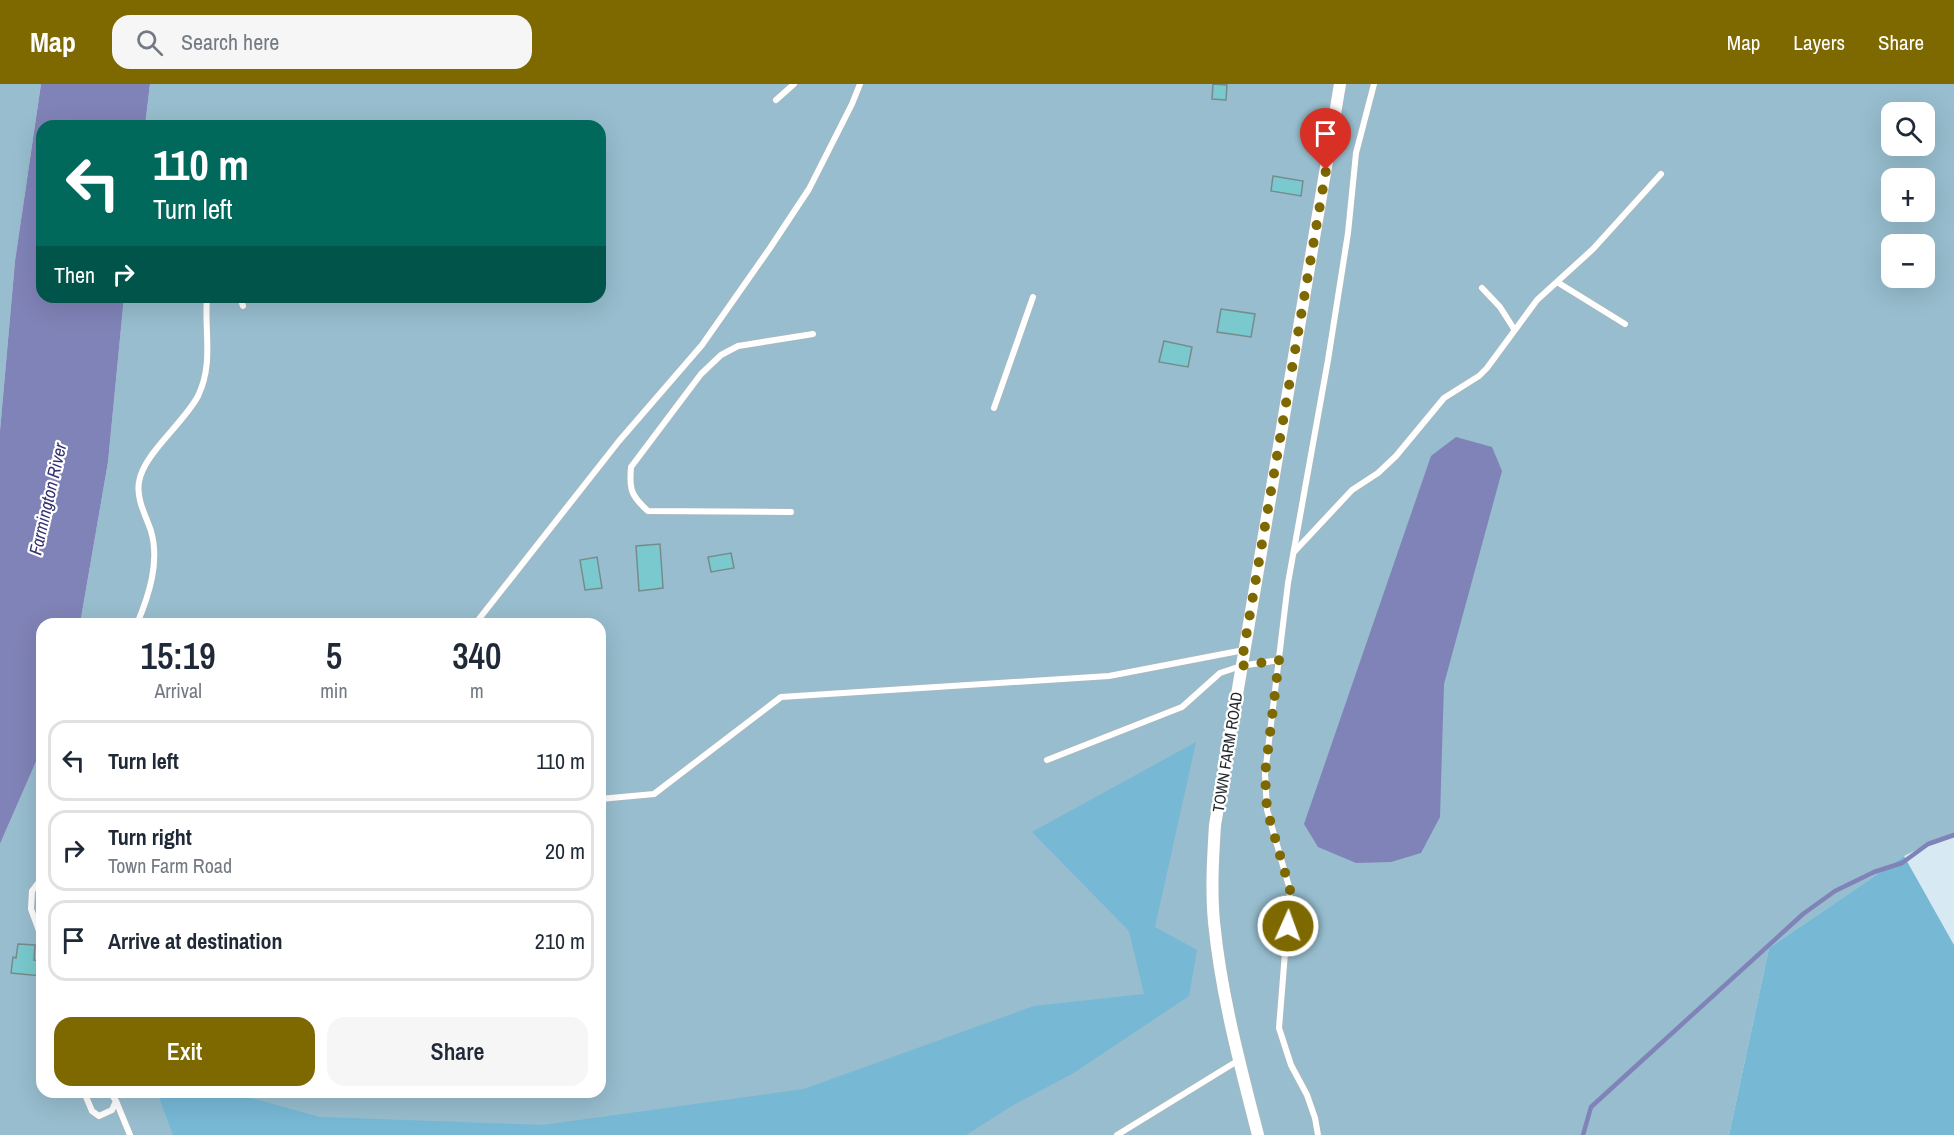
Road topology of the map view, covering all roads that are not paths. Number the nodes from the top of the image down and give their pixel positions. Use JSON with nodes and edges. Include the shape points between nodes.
{"nodes":[{"id":1,"x":794,"y":84,"type":"edge"},
{"id":2,"x":860,"y":84,"type":"edge"},
{"id":3,"x":1340,"y":84,"type":"edge"},
{"id":4,"x":1374,"y":84,"type":"edge"},
{"id":5,"x":776,"y":100,"type":"dead end"},
{"id":6,"x":1661,"y":174,"type":"dead end"},
{"id":7,"x":1557,"y":282,"type":"junction"},
{"id":8,"x":1482,"y":288,"type":"dead end"},
{"id":9,"x":1033,"y":297,"type":"dead end"},
{"id":10,"x":207,"y":303,"type":"edge"},
{"id":11,"x":242,"y":303,"type":"edge"},
{"id":12,"x":243,"y":306,"type":"dead end"},
{"id":13,"x":1625,"y":324,"type":"dead end"},
{"id":14,"x":1515,"y":329,"type":"junction"},
{"id":15,"x":813,"y":334,"type":"dead end"},
{"id":16,"x":994,"y":408,"type":"dead end"},
{"id":17,"x":790,"y":512,"type":"dead end"},
{"id":18,"x":1293,"y":553,"type":"junction"},
{"id":19,"x":140,"y":618,"type":"edge"},
{"id":20,"x":480,"y":618,"type":"edge"},
{"id":21,"x":1244,"y":650,"type":"junction"},
{"id":22,"x":1279,"y":660,"type":"junction"},
{"id":23,"x":1241,"y":666,"type":"junction"},
{"id":24,"x":1047,"y":760,"type":"dead end"},
{"id":25,"x":606,"y":798,"type":"edge"},
{"id":26,"x":36,"y":886,"type":"edge"},
{"id":27,"x":36,"y":921,"type":"edge"},
{"id":28,"x":1239,"y":1060,"type":"junction"},
{"id":29,"x":87,"y":1098,"type":"edge"},
{"id":30,"x":114,"y":1098,"type":"edge"},
{"id":31,"x":116,"y":1101,"type":"junction"},
{"id":32,"x":1130,"y":1126,"type":"junction"},
{"id":33,"x":130,"y":1135,"type":"edge"},
{"id":34,"x":1117,"y":1135,"type":"edge"},
{"id":35,"x":1132,"y":1135,"type":"edge"},
{"id":36,"x":1258,"y":1135,"type":"edge"},
{"id":37,"x":1318,"y":1135,"type":"edge"}],
"edges":[{"from":1,"to":5,"type":"lane"},
{"from":2,"to":20,"type":"lane","via":[[809,189],[702,345]]},
{"from":3,"to":21,"type":"street","name":"TOWN FARM ROAD"},
{"from":4,"to":18,"type":"lane","via":[[1356,153],[1348,233]]},
{"from":6,"to":7,"type":"lane","via":[[1593,249]]},
{"from":7,"to":13,"type":"lane"},
{"from":7,"to":14,"type":"lane"},
{"from":8,"to":14,"type":"lane"},
{"from":9,"to":16,"type":"lane"},
{"from":10,"to":19,"type":"lane","via":[[209,345],[204,380],[197,397],[143,469],[139,482],[155,553],[153,576]]},
{"from":11,"to":12,"type":"lane"},
{"from":14,"to":18,"type":"lane","via":[[1487,368],[1444,398],[1396,456],[1352,489]]},
{"from":15,"to":17,"type":"lane","via":[[738,346],[721,355],[701,374],[630,467],[635,500],[648,511]]},
{"from":18,"to":22,"type":"lane"},
{"from":21,"to":23,"type":"street","name":"TOWN FARM ROAD"},
{"from":21,"to":25,"type":"lane","via":[[1109,676],[781,697],[654,794]]},
{"from":22,"to":23,"type":"lane"},
{"from":22,"to":37,"type":"lane","via":[[1265,774],[1267,810],[1290,890],[1279,1028],[1291,1065],[1307,1095]]},
{"from":23,"to":24,"type":"lane","via":[[1220,673],[1182,707]]},
{"from":23,"to":28,"type":"street","name":"TOWN FARM ROAD","via":[[1215,825],[1213,867],[1220,966]]},
{"from":26,"to":27,"type":"lane","via":[[32,891],[32,909]]},
{"from":28,"to":32,"type":"lane"},
{"from":28,"to":36,"type":"street","name":"TOWN FARM ROAD"},
{"from":29,"to":31,"type":"lane","via":[[99,1116],[112,1110]]},
{"from":30,"to":31,"type":"lane"},
{"from":31,"to":33,"type":"lane"},
{"from":32,"to":34,"type":"lane"},
{"from":32,"to":35,"type":"lane"}]}
